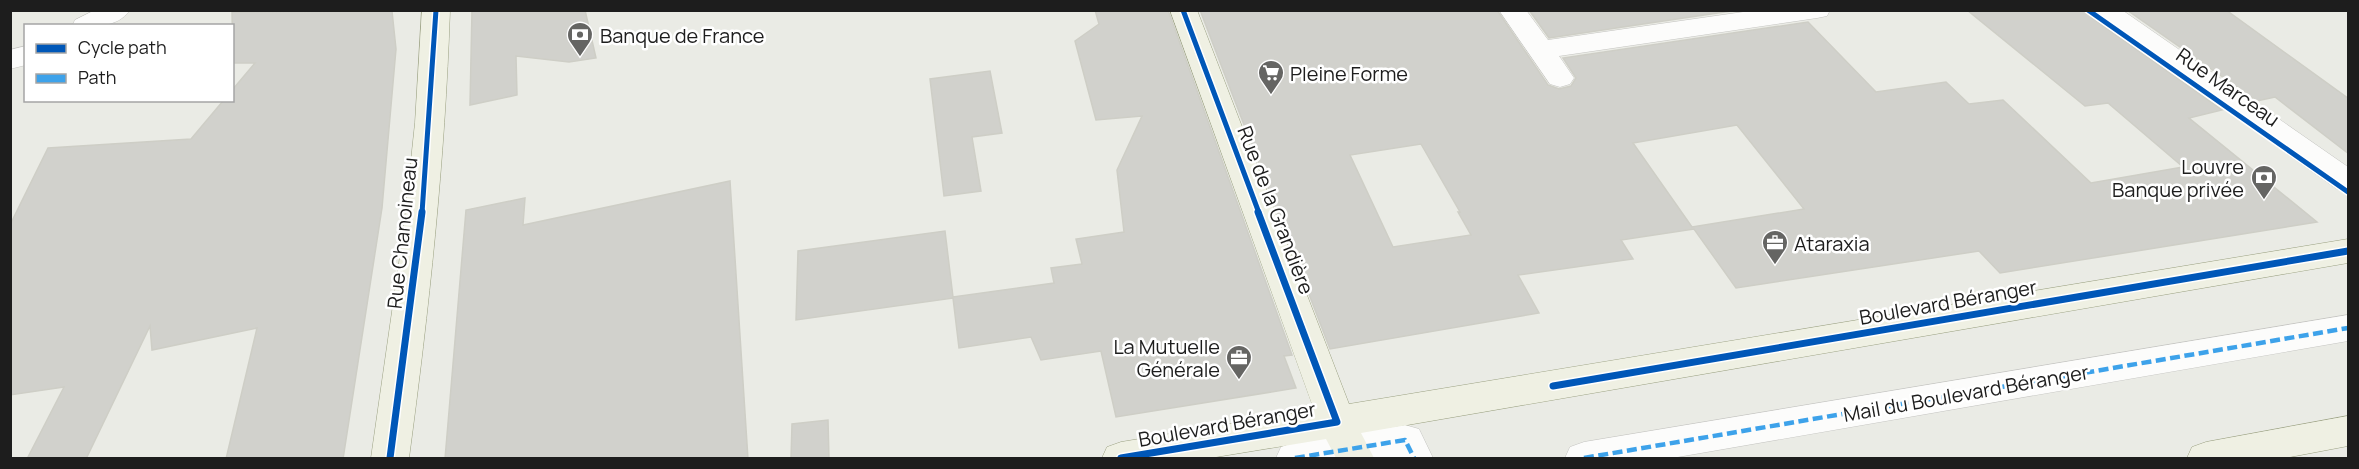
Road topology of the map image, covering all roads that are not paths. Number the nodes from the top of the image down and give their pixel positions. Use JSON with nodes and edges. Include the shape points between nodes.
{"nodes":[{"id":1,"x":117,"y":10,"type":"edge"},
{"id":2,"x":436,"y":10,"type":"edge"},
{"id":3,"x":1183,"y":10,"type":"edge"},
{"id":4,"x":1512,"y":10,"type":"edge"},
{"id":5,"x":1817,"y":10,"type":"edge"},
{"id":6,"x":2103,"y":10,"type":"edge"},
{"id":7,"x":89,"y":24,"type":"edge"},
{"id":8,"x":1682,"y":30,"type":"junction"},
{"id":9,"x":1540,"y":50,"type":"junction"},
{"id":10,"x":1703,"y":54,"type":"dead end"},
{"id":11,"x":24,"y":55,"type":"edge"},
{"id":12,"x":10,"y":61,"type":"edge"},
{"id":13,"x":1560,"y":78,"type":"dead end"},
{"id":14,"x":2349,"y":182,"type":"edge"},
{"id":15,"x":2349,"y":251,"type":"edge"},
{"id":16,"x":2349,"y":328,"type":"edge"},
{"id":17,"x":2349,"y":431,"type":"edge"},
{"id":18,"x":1348,"y":443,"type":"edge"},
{"id":19,"x":390,"y":459,"type":"edge"},
{"id":20,"x":1121,"y":459,"type":"edge"},
{"id":21,"x":1295,"y":459,"type":"edge"},
{"id":22,"x":1414,"y":459,"type":"edge"},
{"id":23,"x":1584,"y":459,"type":"edge"},
{"id":24,"x":2206,"y":459,"type":"edge"}],
"edges":[{"from":1,"to":7,"type":"street"},
{"from":2,"to":19,"type":"main road","name":"Rue Chanoineau","via":[[433,102],[420,236]]},
{"from":3,"to":18,"type":"main road","name":"Rue de la Grandière"},
{"from":4,"to":9,"type":"street"},
{"from":5,"to":8,"type":"street"},
{"from":6,"to":14,"type":"street","name":"Rue Marceau"},
{"from":8,"to":9,"type":"street"},
{"from":8,"to":10,"type":"street"},
{"from":9,"to":13,"type":"street"},
{"from":11,"to":12,"type":"street"},
{"from":15,"to":18,"type":"main road","name":"Boulevard Béranger"},
{"from":16,"to":23,"type":"street","name":"Mail du Boulevard Béranger"},
{"from":17,"to":24,"type":"main road"},
{"from":18,"to":20,"type":"main road","name":"Boulevard Béranger"},
{"from":18,"to":21,"type":"street"},
{"from":18,"to":22,"type":"street","via":[[1405,440]]}]}
